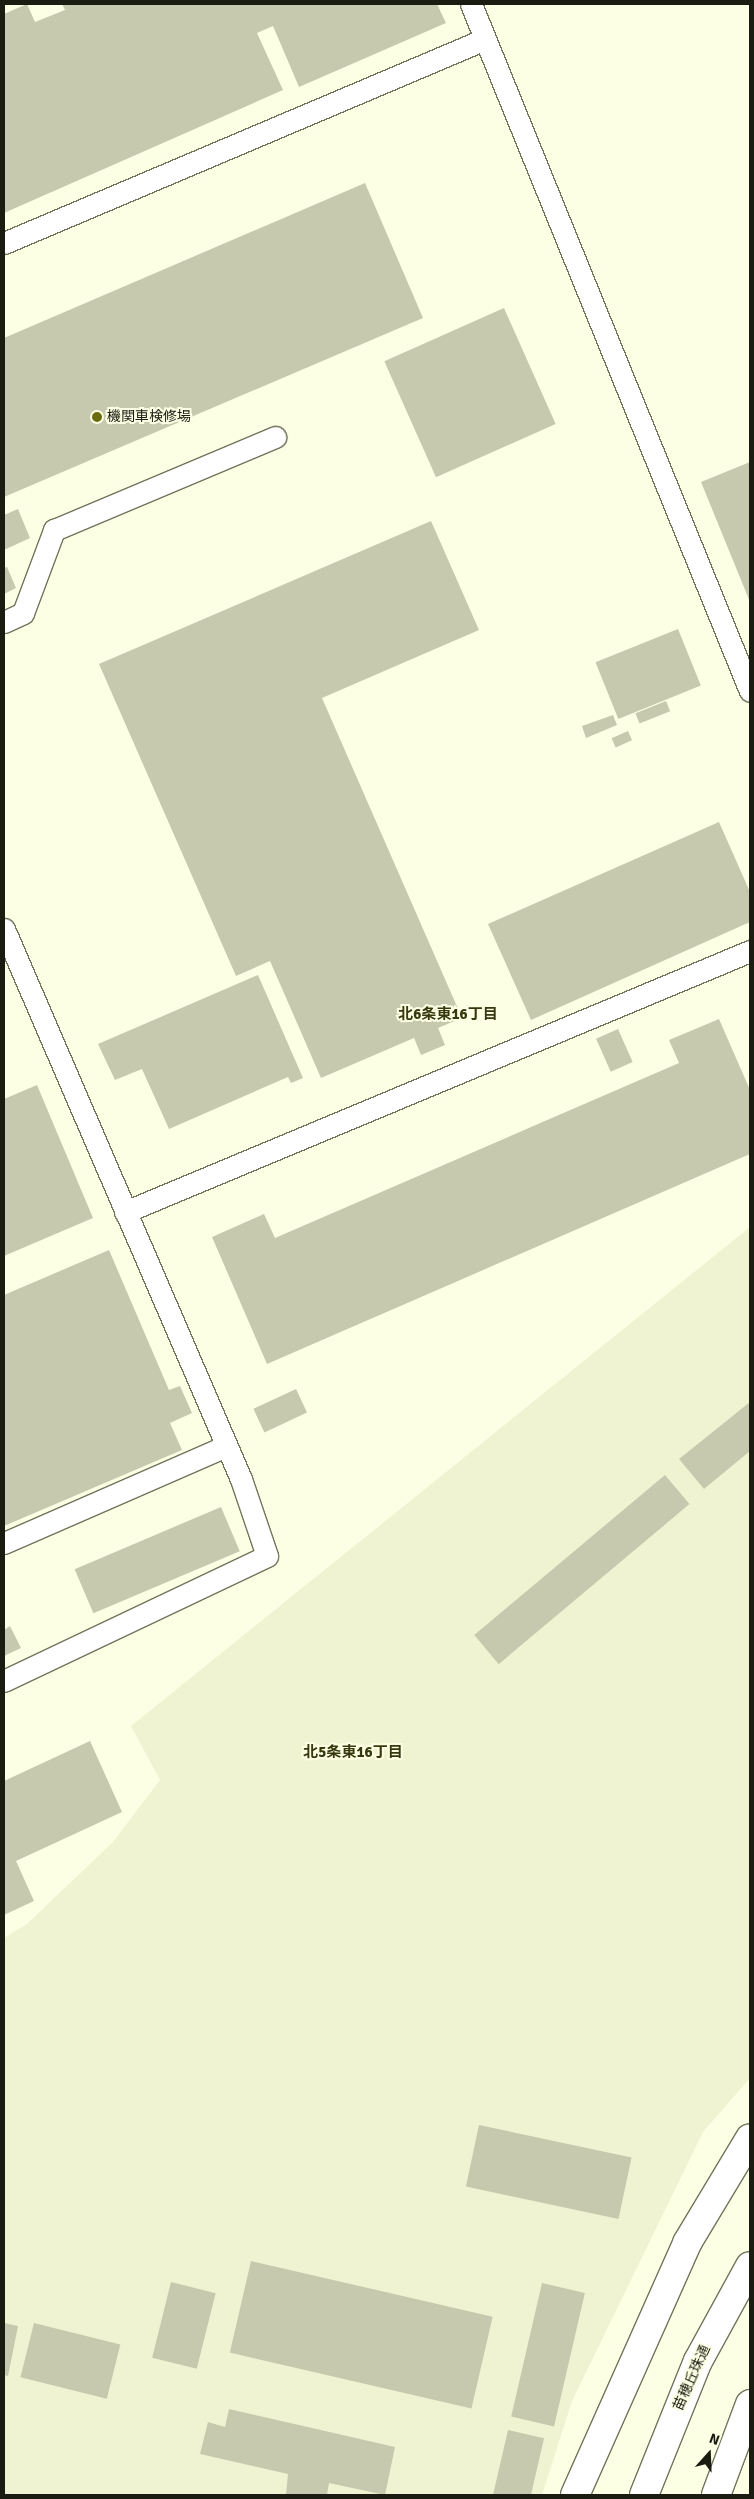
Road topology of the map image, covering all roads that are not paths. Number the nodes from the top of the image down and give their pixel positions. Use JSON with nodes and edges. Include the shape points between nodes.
{"nodes":[{"id":1,"x":470,"y":4,"type":"edge"},
{"id":2,"x":485,"y":39,"type":"junction"},
{"id":3,"x":4,"y":243,"type":"edge"},
{"id":4,"x":275,"y":437,"type":"dead end"},
{"id":5,"x":4,"y":622,"type":"edge"},
{"id":6,"x":750,"y":691,"type":"edge"},
{"id":7,"x":4,"y":929,"type":"edge"},
{"id":8,"x":750,"y":951,"type":"edge"},
{"id":9,"x":125,"y":1212,"type":"junction"},
{"id":10,"x":226,"y":1446,"type":"junction"},
{"id":11,"x":4,"y":1543,"type":"edge"},
{"id":12,"x":4,"y":1681,"type":"edge"},
{"id":13,"x":750,"y":2138,"type":"edge"},
{"id":14,"x":750,"y":2266,"type":"edge"},
{"id":15,"x":750,"y":2404,"type":"edge"},
{"id":16,"x":575,"y":2495,"type":"edge"},
{"id":17,"x":644,"y":2495,"type":"edge"},
{"id":18,"x":716,"y":2495,"type":"edge"}],
"edges":[{"from":1,"to":2,"type":"lane"},
{"from":2,"to":3,"type":"lane"},
{"from":2,"to":6,"type":"lane"},
{"from":4,"to":5,"type":"lane","via":[[54,530],[23,613]]},
{"from":7,"to":9,"type":"lane"},
{"from":8,"to":9,"type":"lane"},
{"from":9,"to":10,"type":"lane"},
{"from":10,"to":11,"type":"lane"},
{"from":10,"to":12,"type":"lane","via":[[267,1556]]},
{"from":13,"to":16,"type":"street","via":[[687,2243]]},
{"from":14,"to":17,"type":"street","name":"苗穂丘珠通","via":[[698,2361]]},
{"from":15,"to":18,"type":"street"}]}
